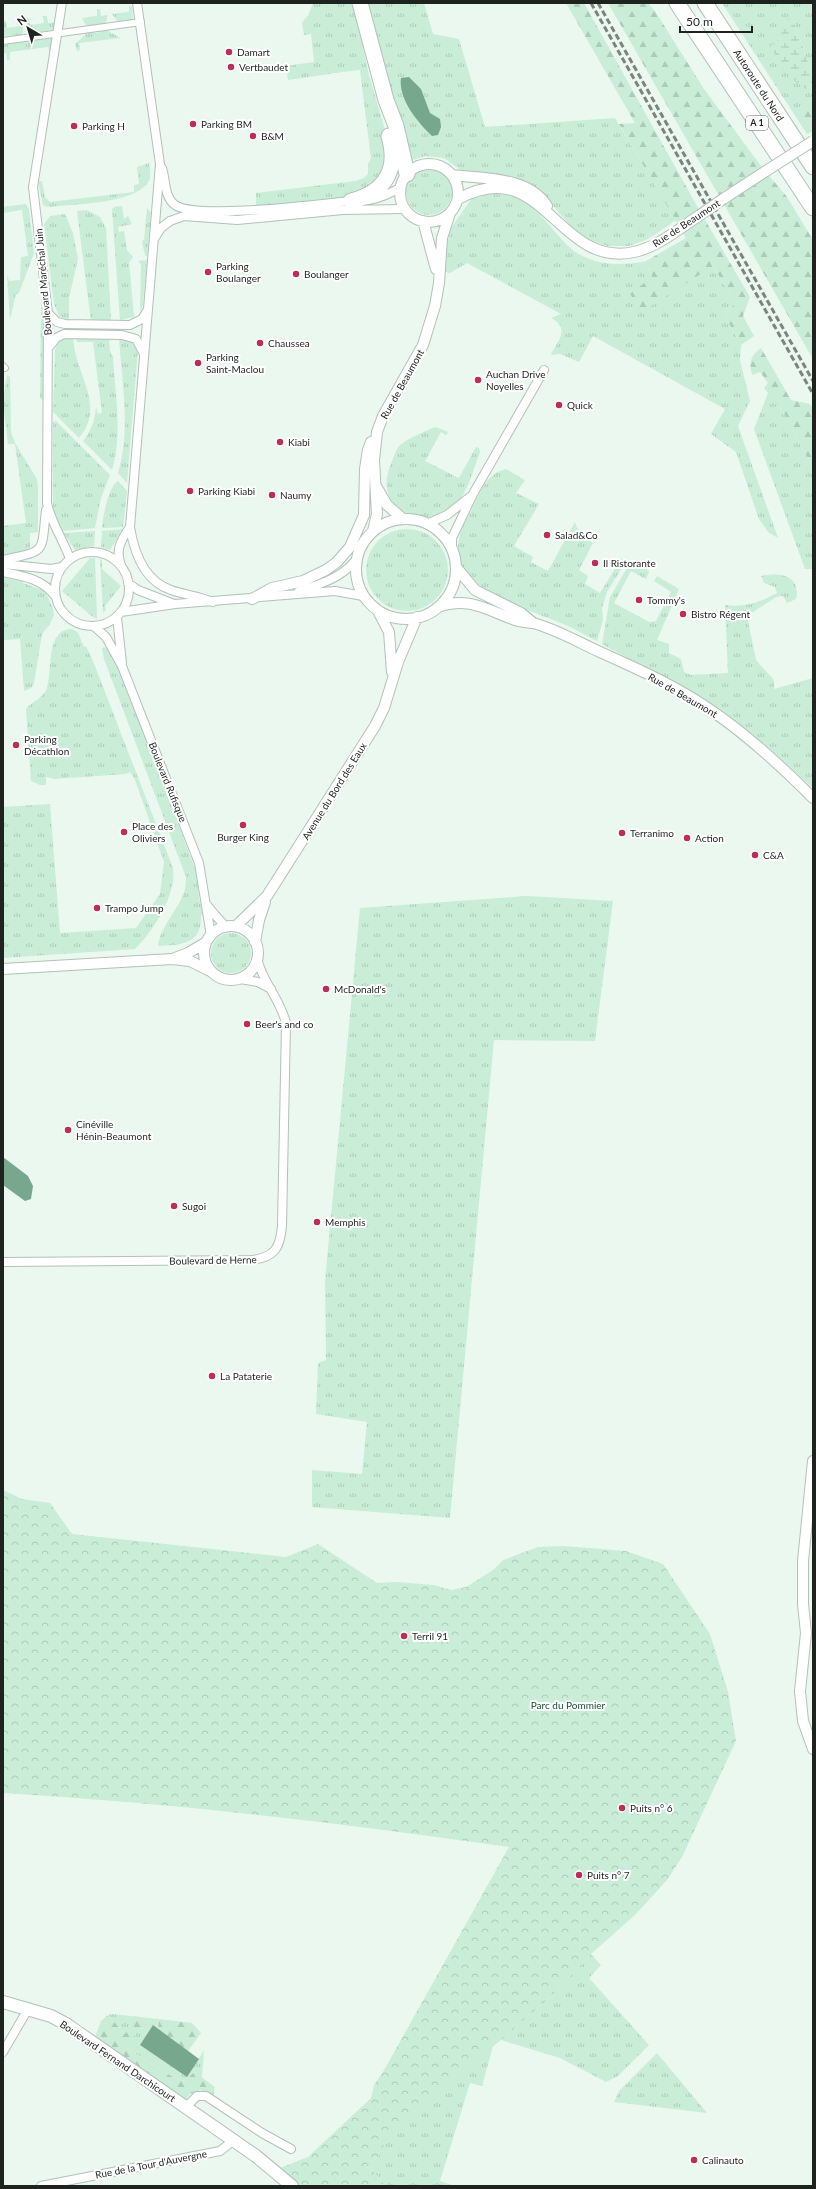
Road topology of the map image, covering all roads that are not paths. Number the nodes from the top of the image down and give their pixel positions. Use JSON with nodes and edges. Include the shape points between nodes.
{"nodes":[{"id":1,"x":62,"y":3,"type":"edge"},
{"id":2,"x":137,"y":3,"type":"edge"},
{"id":3,"x":360,"y":3,"type":"edge"},
{"id":4,"x":677,"y":3,"type":"edge"},
{"id":5,"x":705,"y":3,"type":"edge"},
{"id":6,"x":141,"y":22,"type":"junction"},
{"id":7,"x":58,"y":33,"type":"junction"},
{"id":8,"x":3,"y":41,"type":"edge"},
{"id":9,"x":386,"y":100,"type":"junction"},
{"id":10,"x":813,"y":141,"type":"edge"},
{"id":11,"x":160,"y":164,"type":"junction"},
{"id":12,"x":813,"y":167,"type":"edge"},
{"id":13,"x":407,"y":174,"type":"junction"},
{"id":14,"x":452,"y":175,"type":"junction"},
{"id":15,"x":400,"y":188,"type":"junction"},
{"id":16,"x":458,"y":199,"type":"junction"},
{"id":17,"x":351,"y":201,"type":"junction"},
{"id":18,"x":813,"y":208,"type":"edge"},
{"id":19,"x":405,"y":209,"type":"junction"},
{"id":20,"x":450,"y":213,"type":"junction"},
{"id":21,"x":555,"y":218,"type":"junction"},
{"id":22,"x":423,"y":221,"type":"junction"},
{"id":23,"x":154,"y":241,"type":"junction"},
{"id":24,"x":439,"y":283,"type":"junction"},
{"id":25,"x":148,"y":311,"type":"junction"},
{"id":26,"x":48,"y":312,"type":"junction"},
{"id":27,"x":49,"y":348,"type":"junction"},
{"id":28,"x":144,"y":355,"type":"junction"},
{"id":29,"x":544,"y":370,"type":"dead end"},
{"id":30,"x":377,"y":432,"type":"junction"},
{"id":31,"x":376,"y":486,"type":"junction"},
{"id":32,"x":473,"y":494,"type":"junction"},
{"id":33,"x":47,"y":503,"type":"junction"},
{"id":34,"x":403,"y":519,"type":"junction"},
{"id":35,"x":427,"y":524,"type":"junction"},
{"id":36,"x":130,"y":527,"type":"junction"},
{"id":37,"x":372,"y":532,"type":"junction"},
{"id":38,"x":452,"y":549,"type":"junction"},
{"id":39,"x":70,"y":559,"type":"junction"},
{"id":40,"x":3,"y":560,"type":"edge"},
{"id":41,"x":356,"y":560,"type":"junction"},
{"id":42,"x":3,"y":564,"type":"edge"},
{"id":43,"x":456,"y":566,"type":"junction"},
{"id":44,"x":62,"y":567,"type":"junction"},
{"id":45,"x":122,"y":568,"type":"junction"},
{"id":46,"x":3,"y":572,"type":"edge"},
{"id":47,"x":128,"y":583,"type":"junction"},
{"id":48,"x":285,"y":596,"type":"junction"},
{"id":49,"x":364,"y":596,"type":"junction"},
{"id":50,"x":55,"y":597,"type":"junction"},
{"id":51,"x":252,"y":599,"type":"junction"},
{"id":52,"x":213,"y":602,"type":"junction"},
{"id":53,"x":175,"y":604,"type":"junction"},
{"id":54,"x":438,"y":607,"type":"junction"},
{"id":55,"x":377,"y":610,"type":"junction"},
{"id":56,"x":119,"y":615,"type":"junction"},
{"id":57,"x":417,"y":617,"type":"junction"},
{"id":58,"x":533,"y":623,"type":"junction"},
{"id":59,"x":95,"y":626,"type":"junction"},
{"id":60,"x":122,"y":666,"type":"junction"},
{"id":61,"x":392,"y":681,"type":"junction"},
{"id":62,"x":813,"y":798,"type":"edge"},
{"id":63,"x":267,"y":896,"type":"junction"},
{"id":64,"x":205,"y":901,"type":"junction"},
{"id":65,"x":231,"y":926,"type":"junction"},
{"id":66,"x":208,"y":939,"type":"junction"},
{"id":67,"x":255,"y":942,"type":"junction"},
{"id":68,"x":257,"y":958,"type":"junction"},
{"id":69,"x":172,"y":959,"type":"junction"},
{"id":70,"x":3,"y":969,"type":"edge"},
{"id":71,"x":210,"y":971,"type":"junction"},
{"id":72,"x":240,"y":978,"type":"junction"},
{"id":73,"x":271,"y":990,"type":"junction"},
{"id":74,"x":3,"y":1262,"type":"edge"},
{"id":75,"x":813,"y":1461,"type":"edge"},
{"id":76,"x":813,"y":1749,"type":"edge"},
{"id":77,"x":3,"y":2002,"type":"edge"},
{"id":78,"x":28,"y":2009,"type":"junction"},
{"id":79,"x":3,"y":2052,"type":"edge"},
{"id":80,"x":186,"y":2107,"type":"junction"},
{"id":81,"x":234,"y":2140,"type":"junction"},
{"id":82,"x":291,"y":2150,"type":"dead end"},
{"id":83,"x":288,"y":2183,"type":"edge"},
{"id":84,"x":40,"y":2186,"type":"edge"}],
"edges":[{"from":1,"to":7,"type":"street","name":"Boulevard Maréchal Juin"},
{"from":2,"to":6,"type":"street"},
{"from":3,"to":9,"type":"highway"},
{"from":4,"to":18,"type":"highway","number":"A 1"},
{"from":5,"to":12,"type":"highway","name":"Autoroute du Nord","number":"A 1"},
{"from":6,"to":7,"type":"street"},
{"from":6,"to":11,"type":"street"},
{"from":7,"to":8,"type":"street"},
{"from":7,"to":26,"type":"street","name":"Boulevard Maréchal Juin","via":[[33,187]]},
{"from":9,"to":13,"type":"highway","via":[[396,126]]},
{"from":9,"to":17,"type":"highway","via":[[383,115],[392,146],[392,165],[380,186],[366,197]]},
{"from":10,"to":21,"type":"street","name":"Rue de Beaumont","bridge":true,"via":[[651,246],[634,252],[600,251],[586,246],[569,234]]},
{"from":11,"to":17,"type":"street","via":[[168,196],[175,204],[184,208],[214,212]]},
{"from":11,"to":23,"type":"street"},
{"from":13,"to":14,"type":"street","via":[[419,166],[433,164],[447,169]]},
{"from":13,"to":15,"type":"street"},
{"from":14,"to":16,"type":"street","via":[[458,186]]},
{"from":14,"to":21,"type":"street","name":"Rue de Beaumont","via":[[500,179],[520,185],[538,195]]},
{"from":15,"to":17,"type":"street","via":[[378,199]]},
{"from":15,"to":19,"type":"street"},
{"from":16,"to":20,"type":"street"},
{"from":16,"to":21,"type":"street","name":"Rue de Beaumont","via":[[483,188],[509,189],[540,205]]},
{"from":19,"to":22,"type":"street","via":[[413,217]]},
{"from":19,"to":23,"type":"street","via":[[342,210],[238,220],[184,216],[170,221],[161,228]]},
{"from":20,"to":22,"type":"street","via":[[437,221]]},
{"from":20,"to":24,"type":"street","name":"Rue de Beaumont","via":[[442,238]]},
{"from":22,"to":24,"type":"street","name":"Rue de Beaumont"},
{"from":23,"to":25,"type":"street"},
{"from":24,"to":30,"type":"street","name":"Rue de Beaumont","via":[[423,345],[383,416]]},
{"from":25,"to":26,"type":"street","via":[[142,319],[130,325],[65,324],[57,322]]},
{"from":25,"to":28,"type":"street"},
{"from":26,"to":27,"type":"street","name":"Boulevard Maréchal Juin"},
{"from":27,"to":28,"type":"street","via":[[56,338],[64,334],[122,335],[136,339]]},
{"from":27,"to":33,"type":"street","name":"Boulevard Maréchal Juin"},
{"from":28,"to":36,"type":"street"},
{"from":29,"to":32,"type":"street"},
{"from":30,"to":31,"type":"street","name":"Rue de Beaumont","via":[[374,460]]},
{"from":30,"to":51,"type":"street","via":[[368,450],[365,469],[364,515],[350,547],[326,570],[303,581],[272,588]]},
{"from":31,"to":34,"type":"street","name":"Rue de Beaumont","via":[[387,505]]},
{"from":31,"to":37,"type":"street","name":"Rue de Beaumont","via":[[376,514]]},
{"from":32,"to":35,"type":"street","via":[[447,515]]},
{"from":32,"to":38,"type":"street","via":[[452,538]]},
{"from":33,"to":39,"type":"street","name":"Boulevard Maréchal Juin","via":[[50,517]]},
{"from":33,"to":40,"type":"street","via":[[45,535],[40,546],[30,555]]},
{"from":34,"to":35,"type":"street"},
{"from":34,"to":37,"type":"street","via":[[387,523]]},
{"from":35,"to":38,"type":"street","via":[[442,534]]},
{"from":36,"to":45,"type":"street","via":[[118,546],[118,558]]},
{"from":36,"to":52,"type":"street","via":[[138,560],[158,583],[168,589]]},
{"from":37,"to":41,"type":"street","via":[[362,544]]},
{"from":38,"to":43,"type":"street"},
{"from":39,"to":44,"type":"street"},
{"from":39,"to":45,"type":"street","via":[[86,552],[98,552],[110,556]]},
{"from":41,"to":48,"type":"street","via":[[334,580]]},
{"from":41,"to":49,"type":"street","via":[[356,578]]},
{"from":42,"to":44,"type":"street","via":[[51,569]]},
{"from":43,"to":54,"type":"street","via":[[452,589]]},
{"from":43,"to":58,"type":"street","name":"Rue de Beaumont","via":[[475,590],[521,613]]},
{"from":44,"to":50,"type":"street","via":[[55,581]]},
{"from":45,"to":47,"type":"street"},
{"from":46,"to":50,"type":"street","via":[[48,586]]},
{"from":47,"to":53,"type":"street","via":[[138,590]]},
{"from":47,"to":56,"type":"street","via":[[128,600]]},
{"from":48,"to":49,"type":"street","via":[[335,591]]},
{"from":48,"to":51,"type":"street"},
{"from":49,"to":55,"type":"street"},
{"from":50,"to":59,"type":"street","via":[[68,618],[82,626]]},
{"from":51,"to":52,"type":"street"},
{"from":52,"to":53,"type":"street"},
{"from":53,"to":56,"type":"street"},
{"from":54,"to":57,"type":"street"},
{"from":54,"to":58,"type":"street","name":"Rue de Beaumont","via":[[452,602],[462,602]]},
{"from":55,"to":57,"type":"street","via":[[396,618]]},
{"from":55,"to":61,"type":"street","name":"Avenue du Bord des Eaux","via":[[389,632]]},
{"from":56,"to":59,"type":"street","via":[[107,623]]},
{"from":56,"to":60,"type":"street","name":"Boulevard Rufisque"},
{"from":57,"to":61,"type":"street","name":"Avenue du Bord des Eaux"},
{"from":58,"to":62,"type":"street","name":"Rue de Beaumont","via":[[620,661],[712,710],[746,736]]},
{"from":59,"to":60,"type":"street","name":"Boulevard Rufisque","via":[[106,637]]},
{"from":60,"to":64,"type":"street","name":"Boulevard Rufisque","via":[[199,864]]},
{"from":61,"to":63,"type":"street","name":"Avenue du Bord des Eaux","via":[[384,708],[375,726]]},
{"from":63,"to":65,"type":"street","name":"Avenue du Bord des Eaux","via":[[249,916]]},
{"from":63,"to":67,"type":"street","name":"Avenue du Bord des Eaux","via":[[258,920]]},
{"from":64,"to":65,"type":"street","name":"Boulevard Rufisque","via":[[214,915]]},
{"from":64,"to":66,"type":"street","name":"Boulevard Rufisque"},
{"from":65,"to":66,"type":"street","via":[[219,929]]},
{"from":65,"to":67,"type":"street","via":[[245,930]]},
{"from":66,"to":69,"type":"street","via":[[188,953]]},
{"from":66,"to":71,"type":"street","via":[[204,958]]},
{"from":67,"to":68,"type":"street"},
{"from":68,"to":72,"type":"street","via":[[251,970]]},
{"from":68,"to":73,"type":"street","name":"Boulevard de Herne","via":[[263,977]]},
{"from":69,"to":70,"type":"street"},
{"from":69,"to":71,"type":"street","via":[[190,962]]},
{"from":71,"to":72,"type":"street","via":[[224,979]]},
{"from":72,"to":73,"type":"street","via":[[258,982]]},
{"from":73,"to":74,"type":"street","name":"Boulevard de Herne","via":[[283,1011],[286,1035],[282,1226],[280,1243],[272,1254],[252,1260]]},
{"from":75,"to":76,"type":"street","via":[[803,1561],[806,1634],[800,1691],[803,1721]]},
{"from":77,"to":78,"type":"main road","name":"Boulevard Fernand Darchicourt"},
{"from":78,"to":79,"type":"street"},
{"from":78,"to":80,"type":"main road","name":"Boulevard Fernand Darchicourt","via":[[66,2024]]},
{"from":80,"to":81,"type":"main road","name":"Boulevard Fernand Darchicourt"},
{"from":80,"to":82,"type":"street","name":"Boulevard Fernand Darchicourt","via":[[197,2096],[206,2096]]},
{"from":81,"to":83,"type":"main road","name":"Boulevard Fernand Darchicourt"},
{"from":81,"to":84,"type":"street","name":"Rue de la Tour d'Auvergne","via":[[220,2151]]}]}
